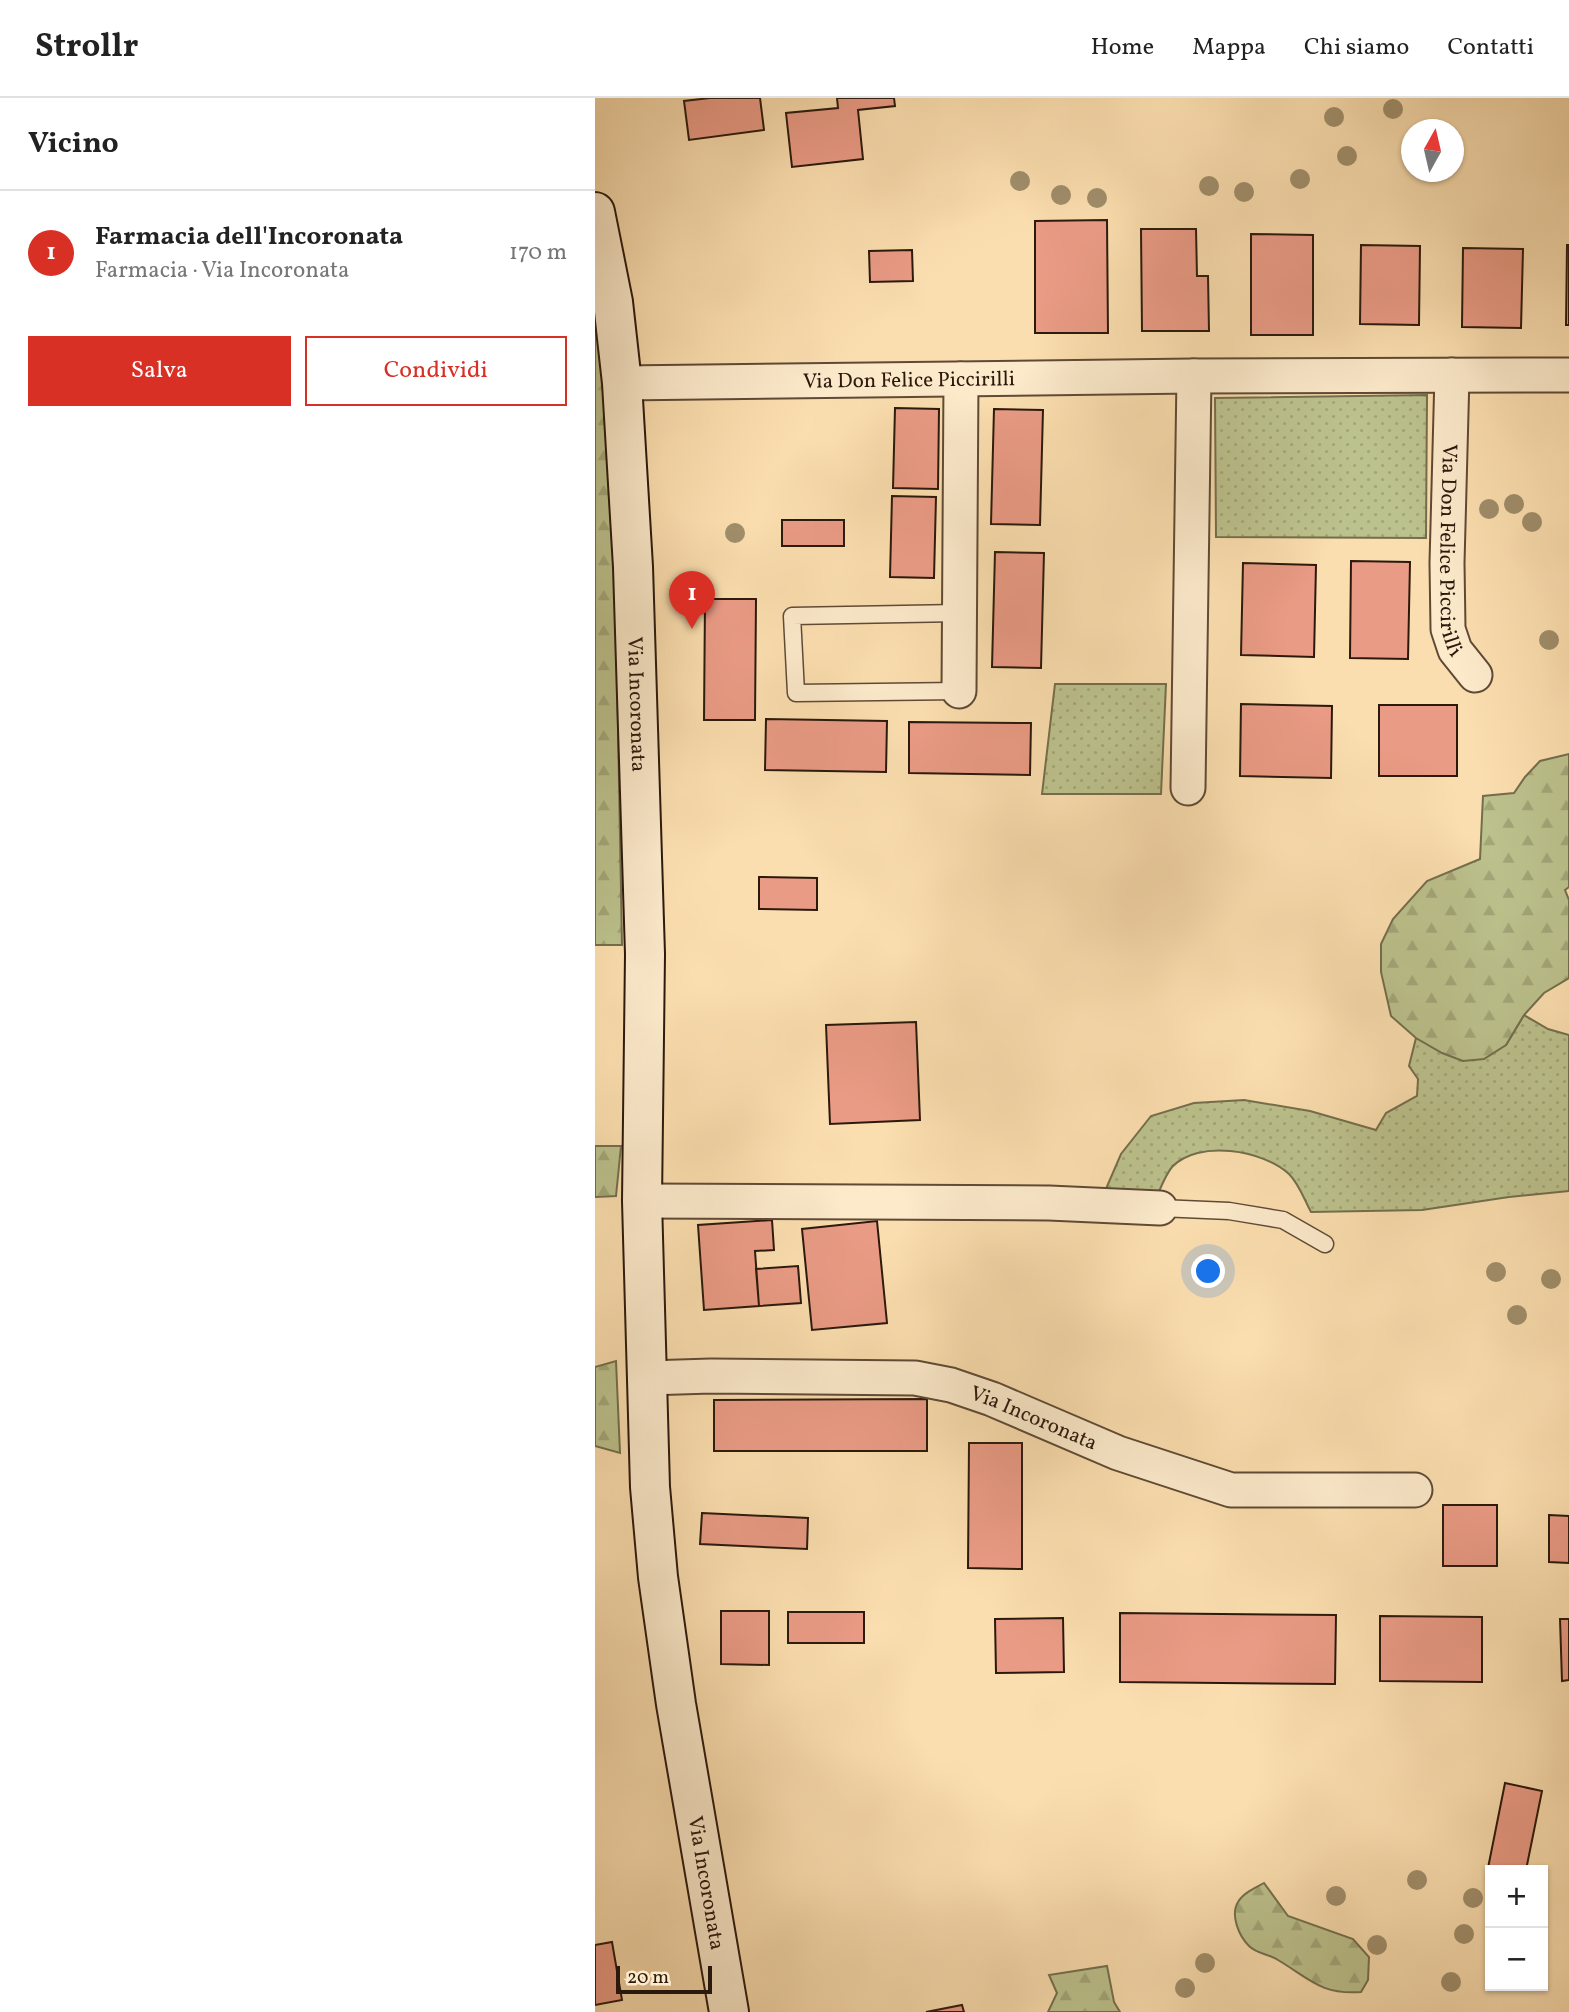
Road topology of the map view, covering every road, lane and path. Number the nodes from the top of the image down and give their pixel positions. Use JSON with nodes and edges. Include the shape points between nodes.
{"nodes":[{"id":1,"x":595,"y":212,"type":"edge"},
{"id":2,"x":1452,"y":375,"type":"junction"},
{"id":3,"x":1569,"y":375,"type":"edge"},
{"id":4,"x":1194,"y":376,"type":"junction"},
{"id":5,"x":961,"y":379,"type":"junction"},
{"id":6,"x":622,"y":383,"type":"junction"},
{"id":7,"x":959,"y":613,"type":"junction"},
{"id":8,"x":1475,"y":675,"type":"dead end"},
{"id":9,"x":958,"y":691,"type":"joint"},
{"id":10,"x":1188,"y":788,"type":"dead end"},
{"id":11,"x":642,"y":1201,"type":"junction"},
{"id":12,"x":1160,"y":1208,"type":"joint"},
{"id":13,"x":1325,"y":1244,"type":"dead end"},
{"id":14,"x":647,"y":1378,"type":"junction"},
{"id":15,"x":1415,"y":1490,"type":"dead end"},
{"id":16,"x":729,"y":2012,"type":"edge"}],
"edges":[{"from":1,"to":6,"type":"main road","name":"Via Incoronata","via":[[613,302]]},
{"from":2,"to":3,"type":"street","name":"Via Don Felice Piccirilli"},
{"from":2,"to":4,"type":"street","name":"Via Don Felice Piccirilli"},
{"from":2,"to":8,"type":"street","name":"Via Don Felice Piccirilli","via":[[1448,629],[1455,650]]},
{"from":4,"to":5,"type":"street","name":"Via Don Felice Piccirilli"},
{"from":4,"to":10,"type":"street"},
{"from":5,"to":6,"type":"street","name":"Via Don Felice Piccirilli"},
{"from":5,"to":7,"type":"street"},
{"from":6,"to":11,"type":"main road","name":"Via Incoronata","via":[[644,889]]},
{"from":7,"to":9,"type":"street"},
{"from":7,"to":9,"type":"lane","via":[[792,615],[796,693]]},
{"from":11,"to":12,"type":"street"},
{"from":11,"to":14,"type":"main road","name":"Via Incoronata"},
{"from":12,"to":13,"type":"lane","via":[[1229,1211],[1283,1220]]},
{"from":14,"to":15,"type":"street","name":"Via Incoronata","via":[[915,1378],[992,1399],[1118,1453],[1231,1490]]},
{"from":14,"to":16,"type":"main road","name":"Via Incoronata","via":[[658,1577]]}]}
